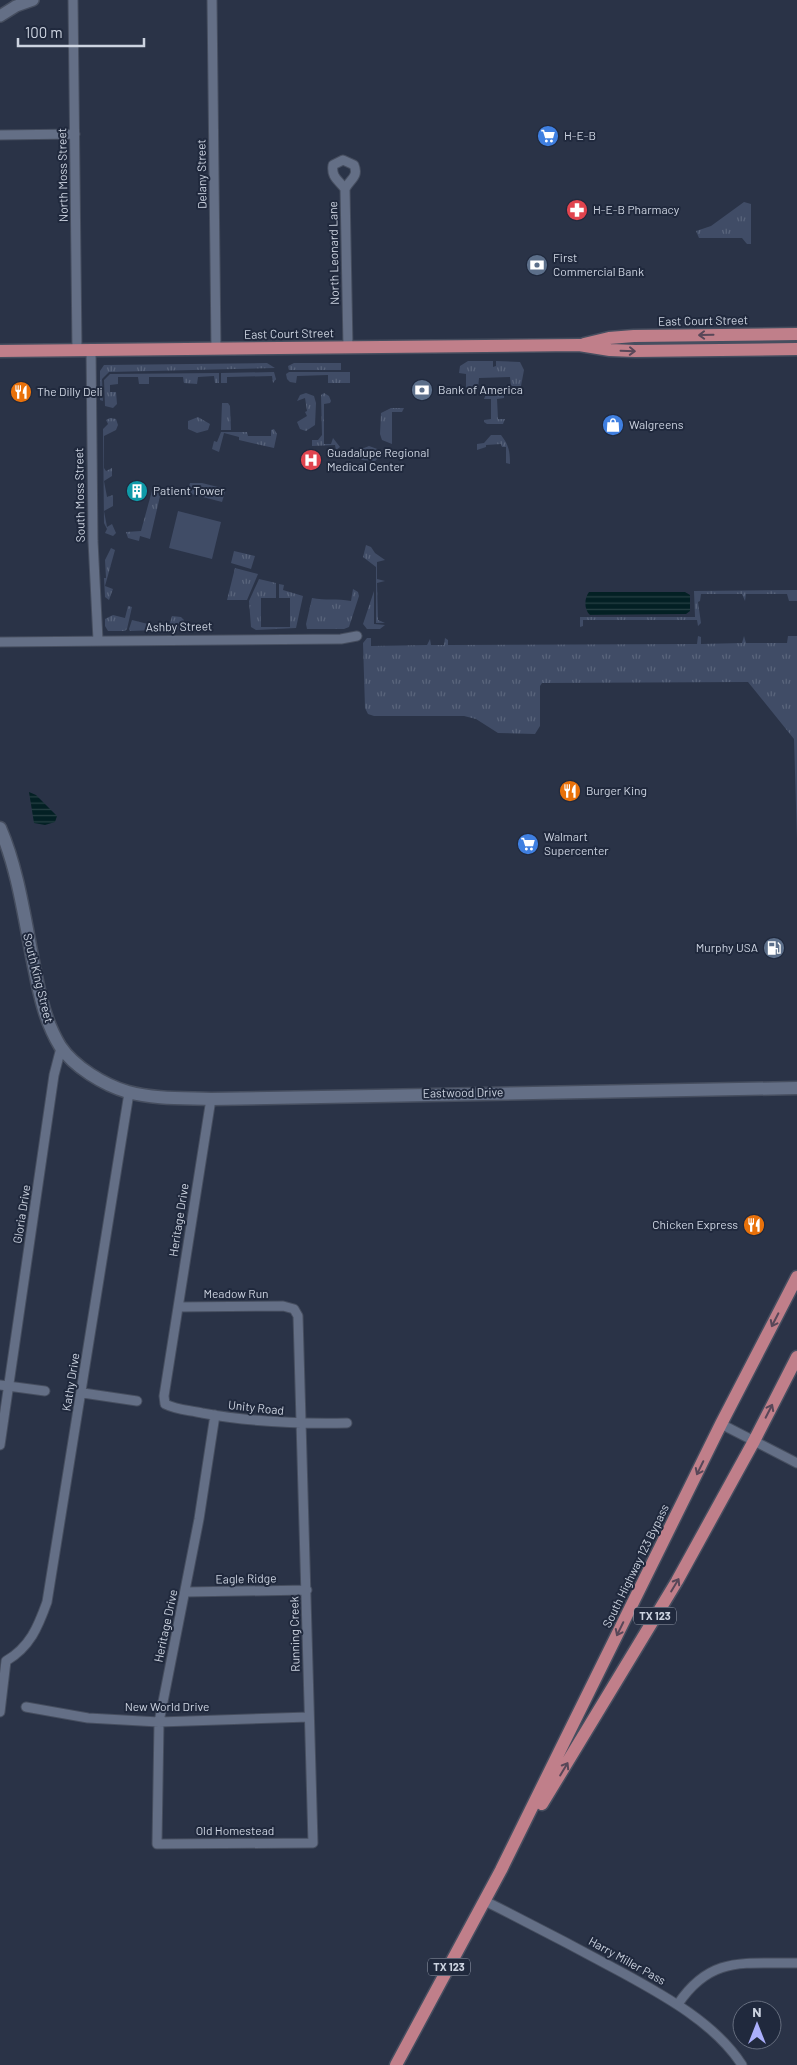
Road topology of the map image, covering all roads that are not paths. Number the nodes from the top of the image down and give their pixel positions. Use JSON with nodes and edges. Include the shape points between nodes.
{"nodes":[{"id":1,"x":33,"y":0,"type":"edge"},
{"id":2,"x":73,"y":0,"type":"edge"},
{"id":3,"x":212,"y":0,"type":"edge"},
{"id":4,"x":1,"y":14,"type":"edge"},
{"id":5,"x":75,"y":134,"type":"junction"},
{"id":6,"x":0,"y":135,"type":"edge"},
{"id":7,"x":346,"y":189,"type":"dead end"},
{"id":8,"x":797,"y":334,"type":"edge"},
{"id":9,"x":579,"y":345,"type":"junction"},
{"id":10,"x":348,"y":347,"type":"junction"},
{"id":11,"x":77,"y":349,"type":"junction"},
{"id":12,"x":91,"y":349,"type":"junction"},
{"id":13,"x":216,"y":349,"type":"junction"},
{"id":14,"x":797,"y":349,"type":"edge"},
{"id":15,"x":0,"y":351,"type":"edge"},
{"id":16,"x":357,"y":636,"type":"dead end"},
{"id":17,"x":98,"y":640,"type":"junction"},
{"id":18,"x":0,"y":642,"type":"edge"},
{"id":19,"x":0,"y":828,"type":"edge"},
{"id":20,"x":61,"y":1048,"type":"junction"},
{"id":21,"x":797,"y":1088,"type":"edge"},
{"id":22,"x":129,"y":1092,"type":"junction"},
{"id":23,"x":211,"y":1099,"type":"junction"},
{"id":24,"x":797,"y":1276,"type":"edge"},
{"id":25,"x":178,"y":1307,"type":"junction"},
{"id":26,"x":294,"y":1309,"type":"joint"},
{"id":27,"x":797,"y":1356,"type":"edge"},
{"id":28,"x":5,"y":1385,"type":"edge"},
{"id":29,"x":45,"y":1391,"type":"dead end"},
{"id":30,"x":83,"y":1393,"type":"junction"},
{"id":31,"x":137,"y":1401,"type":"dead end"},
{"id":32,"x":165,"y":1404,"type":"joint"},
{"id":33,"x":215,"y":1415,"type":"junction"},
{"id":34,"x":347,"y":1423,"type":"dead end"},
{"id":35,"x":301,"y":1424,"type":"junction"},
{"id":36,"x":721,"y":1424,"type":"junction"},
{"id":37,"x":754,"y":1440,"type":"junction"},
{"id":38,"x":0,"y":1445,"type":"edge"},
{"id":39,"x":797,"y":1463,"type":"edge"},
{"id":40,"x":307,"y":1590,"type":"junction"},
{"id":41,"x":186,"y":1592,"type":"junction"},
{"id":42,"x":3,"y":1660,"type":"edge"},
{"id":43,"x":26,"y":1707,"type":"dead end"},
{"id":44,"x":0,"y":1712,"type":"edge"},
{"id":45,"x":309,"y":1717,"type":"junction"},
{"id":46,"x":158,"y":1722,"type":"junction"},
{"id":47,"x":313,"y":1843,"type":"joint"},
{"id":48,"x":157,"y":1844,"type":"joint"},
{"id":49,"x":502,"y":1870,"type":"junction"},
{"id":50,"x":485,"y":1901,"type":"junction"},
{"id":51,"x":797,"y":1963,"type":"edge"},
{"id":52,"x":678,"y":2004,"type":"junction"},
{"id":53,"x":396,"y":2065,"type":"edge"},
{"id":54,"x":742,"y":2065,"type":"edge"}],
"edges":[{"from":1,"to":4,"type":"street"},
{"from":2,"to":5,"type":"street","name":"North Moss Street"},
{"from":3,"to":13,"type":"street","name":"Delany Street"},
{"from":5,"to":6,"type":"street"},
{"from":5,"to":11,"type":"street","name":"North Moss Street"},
{"from":7,"to":10,"type":"street","name":"North Leonard Lane"},
{"from":8,"to":9,"type":"main road","name":"East Court Street","one_way":true,"via":[[634,336]]},
{"from":9,"to":10,"type":"main road","name":"East Court Street"},
{"from":9,"to":14,"type":"main road","name":"East Court Street","one_way":true,"via":[[635,351]]},
{"from":10,"to":13,"type":"main road","name":"East Court Street"},
{"from":11,"to":12,"type":"main road","name":"East Court Street"},
{"from":11,"to":15,"type":"main road","name":"East Court Street"},
{"from":12,"to":13,"type":"main road","name":"East Court Street"},
{"from":12,"to":17,"type":"street","name":"South Moss Street","via":[[92,540]]},
{"from":16,"to":17,"type":"street","name":"Ashby Street","via":[[341,639]]},
{"from":17,"to":18,"type":"street","name":"Ashby Street"},
{"from":19,"to":20,"type":"main road","name":"South King Street","via":[[15,877],[46,1014]]},
{"from":20,"to":22,"type":"main road","name":"South King Street","via":[[100,1080]]},
{"from":20,"to":28,"type":"street","name":"Gloria Drive"},
{"from":21,"to":23,"type":"main road","name":"Eastwood Drive"},
{"from":22,"to":23,"type":"main road","name":"Eastwood Drive"},
{"from":22,"to":30,"type":"street","name":"Kathy Drive"},
{"from":23,"to":25,"type":"street","name":"Heritage Drive"},
{"from":24,"to":36,"type":"main road","name":"South Highway 123 Bypass","number":"TX 123","one_way":true},
{"from":25,"to":26,"type":"street","name":"Meadow Run","via":[[283,1306]]},
{"from":25,"to":32,"type":"street","name":"Heritage Drive"},
{"from":26,"to":35,"type":"street","name":"Running Creek","via":[[300,1333]]},
{"from":37,"to":27,"type":"main road","name":"South Highway 123 Bypass","number":"TX 123","one_way":true},
{"from":28,"to":29,"type":"street"},
{"from":28,"to":38,"type":"street","name":"Gloria Drive"},
{"from":30,"to":31,"type":"street"},
{"from":30,"to":42,"type":"street","name":"Kathy Drive","via":[[48,1602],[30,1641],[20,1653]]},
{"from":32,"to":33,"type":"street","name":"Unity Road"},
{"from":33,"to":35,"type":"street","name":"Unity Road"},
{"from":33,"to":41,"type":"street","name":"Heritage Drive"},
{"from":34,"to":35,"type":"street","name":"Unity Road"},
{"from":35,"to":40,"type":"street","name":"Running Creek"},
{"from":36,"to":37,"type":"street"},
{"from":36,"to":49,"type":"main road","name":"South Highway 123 Bypass","number":"TX 123","one_way":true},
{"from":37,"to":39,"type":"street"},
{"from":49,"to":37,"type":"main road","name":"South Highway 123 Bypass","number":"TX 123","one_way":true,"via":[[677,1581]]},
{"from":40,"to":41,"type":"street","name":"Eagle Ridge"},
{"from":40,"to":45,"type":"street","name":"Running Creek"},
{"from":41,"to":46,"type":"street","name":"Heritage Drive"},
{"from":42,"to":44,"type":"street"},
{"from":43,"to":46,"type":"street","name":"New World Drive","via":[[88,1718]]},
{"from":45,"to":46,"type":"street","name":"New World Drive"},
{"from":45,"to":47,"type":"street","name":"Running Creek"},
{"from":46,"to":48,"type":"street","name":"Heritage Drive"},
{"from":47,"to":48,"type":"street","name":"Old Homestead"},
{"from":49,"to":50,"type":"main road","name":"South Highway 123 Bypass","number":"TX 123"},
{"from":50,"to":52,"type":"street","name":"Harry Miller Pass"},
{"from":50,"to":53,"type":"main road","name":"South Highway 123 Bypass","number":"TX 123"},
{"from":51,"to":52,"type":"street","via":[[740,1965],[709,1972],[688,1990]]},
{"from":52,"to":54,"type":"street","name":"Harry Miller Pass","via":[[719,2039]]}]}
